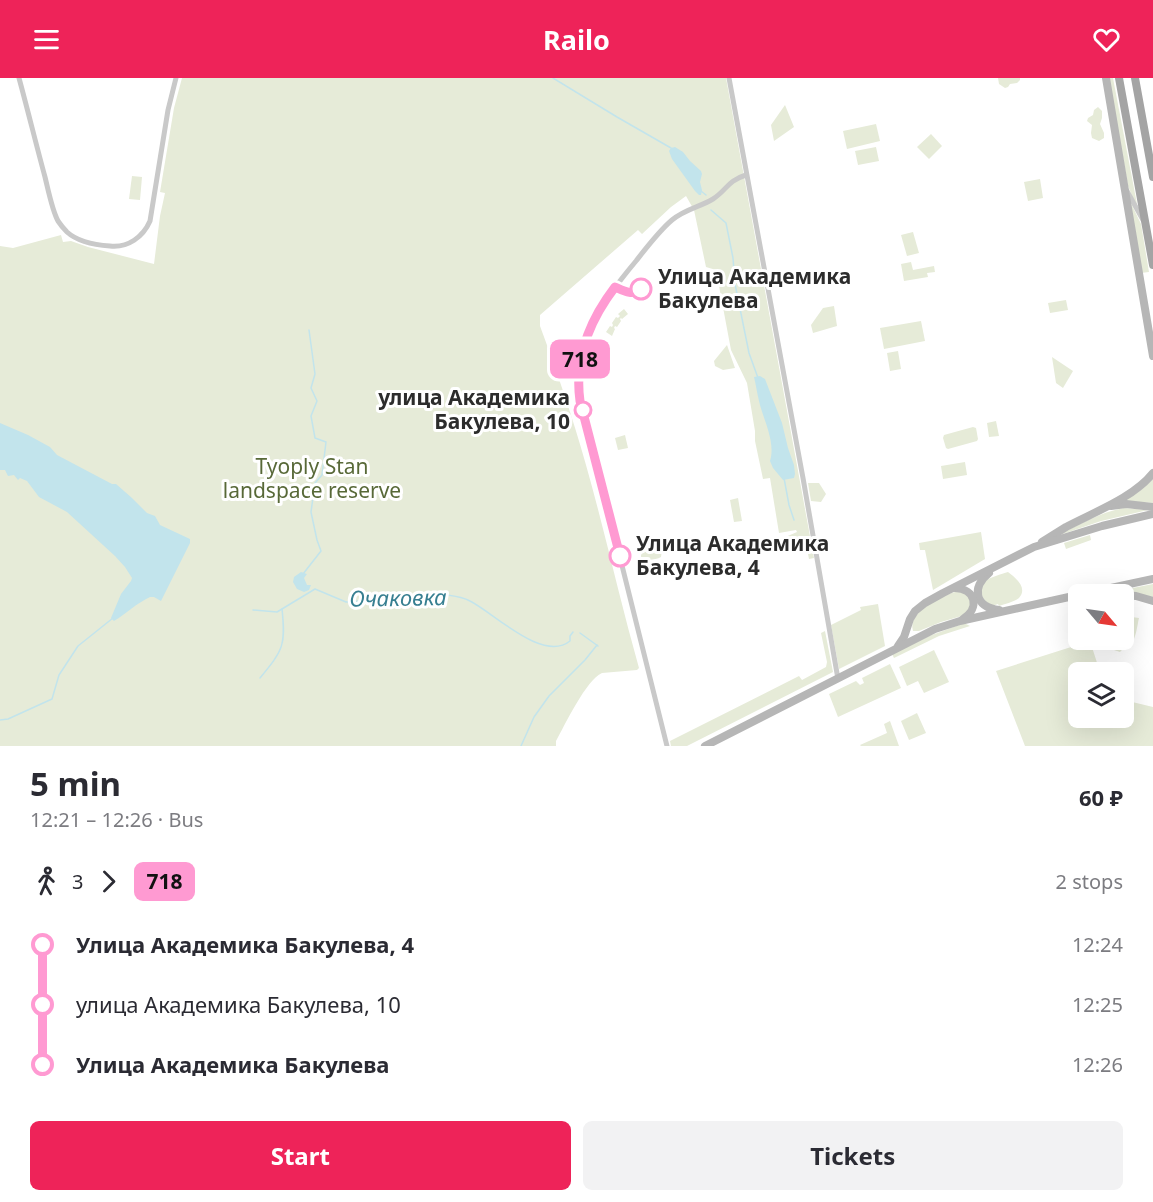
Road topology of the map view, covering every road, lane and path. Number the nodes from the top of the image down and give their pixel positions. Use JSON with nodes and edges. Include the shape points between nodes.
{"nodes":[{"id":1,"x":19,"y":78,"type":"edge"},
{"id":2,"x":176,"y":78,"type":"edge"},
{"id":3,"x":729,"y":78,"type":"edge"},
{"id":4,"x":1119,"y":78,"type":"edge"},
{"id":5,"x":1135,"y":78,"type":"edge"},
{"id":6,"x":1106,"y":79,"type":"edge"},
{"id":7,"x":746,"y":175,"type":"junction"},
{"id":8,"x":1153,"y":177,"type":"edge"},
{"id":9,"x":1124,"y":184,"type":"junction"},
{"id":10,"x":1146,"y":227,"type":"junction"},
{"id":11,"x":1153,"y":265,"type":"edge"},
{"id":12,"x":1153,"y":356,"type":"edge"},
{"id":13,"x":1153,"y":473,"type":"edge"},
{"id":14,"x":1153,"y":507,"type":"edge"},
{"id":15,"x":1096,"y":512,"type":"junction"},
{"id":16,"x":1153,"y":514,"type":"edge"},
{"id":17,"x":1034,"y":547,"type":"junction"},
{"id":18,"x":997,"y":567,"type":"junction"},
{"id":19,"x":1153,"y":579,"type":"edge"},
{"id":20,"x":1129,"y":584,"type":"edge"},
{"id":21,"x":953,"y":588,"type":"junction"},
{"id":22,"x":1134,"y":596,"type":"edge"},
{"id":23,"x":1068,"y":597,"type":"edge"},
{"id":24,"x":1153,"y":601,"type":"edge"},
{"id":25,"x":1004,"y":611,"type":"junction"},
{"id":26,"x":912,"y":615,"type":"junction"},
{"id":27,"x":960,"y":621,"type":"junction"},
{"id":28,"x":924,"y":634,"type":"junction"},
{"id":29,"x":894,"y":649,"type":"junction"},
{"id":30,"x":838,"y":679,"type":"junction"},
{"id":31,"x":667,"y":746,"type":"edge"},
{"id":32,"x":705,"y":746,"type":"edge"}],
"edges":[{"from":1,"to":2,"type":"street","via":[[58,221],[72,235],[108,246],[136,239],[147,228]]},
{"from":3,"to":7,"type":"street"},
{"from":4,"to":10,"type":"main road"},
{"from":5,"to":8,"type":"main road"},
{"from":6,"to":9,"type":"main road"},
{"from":7,"to":30,"type":"street"},
{"from":7,"to":31,"type":"street","via":[[663,228],[600,308],[580,360],[580,401]]},
{"from":9,"to":10,"type":"street"},
{"from":9,"to":12,"type":"main road"},
{"from":10,"to":11,"type":"main road"},
{"from":13,"to":15,"type":"main road","via":[[1134,491]]},
{"from":14,"to":15,"type":"main road","via":[[1114,506]]},
{"from":15,"to":17,"type":"main road"},
{"from":16,"to":17,"type":"main road"},
{"from":17,"to":18,"type":"main road"},
{"from":18,"to":21,"type":"main road"},
{"from":18,"to":25,"type":"main road","via":[[981,580],[978,593],[987,607]]},
{"from":19,"to":20,"type":"main road"},
{"from":21,"to":26,"type":"main road"},
{"from":21,"to":27,"type":"main road","via":[[966,590],[973,601],[971,612]]},
{"from":22,"to":24,"type":"main road"},
{"from":23,"to":25,"type":"main road"},
{"from":25,"to":27,"type":"main road"},
{"from":26,"to":28,"type":"main road","via":[[911,632],[917,636]]},
{"from":26,"to":29,"type":"main road","via":[[904,637]]},
{"from":27,"to":28,"type":"main road"},
{"from":28,"to":29,"type":"main road"},
{"from":29,"to":30,"type":"main road"},
{"from":30,"to":32,"type":"main road"}]}
